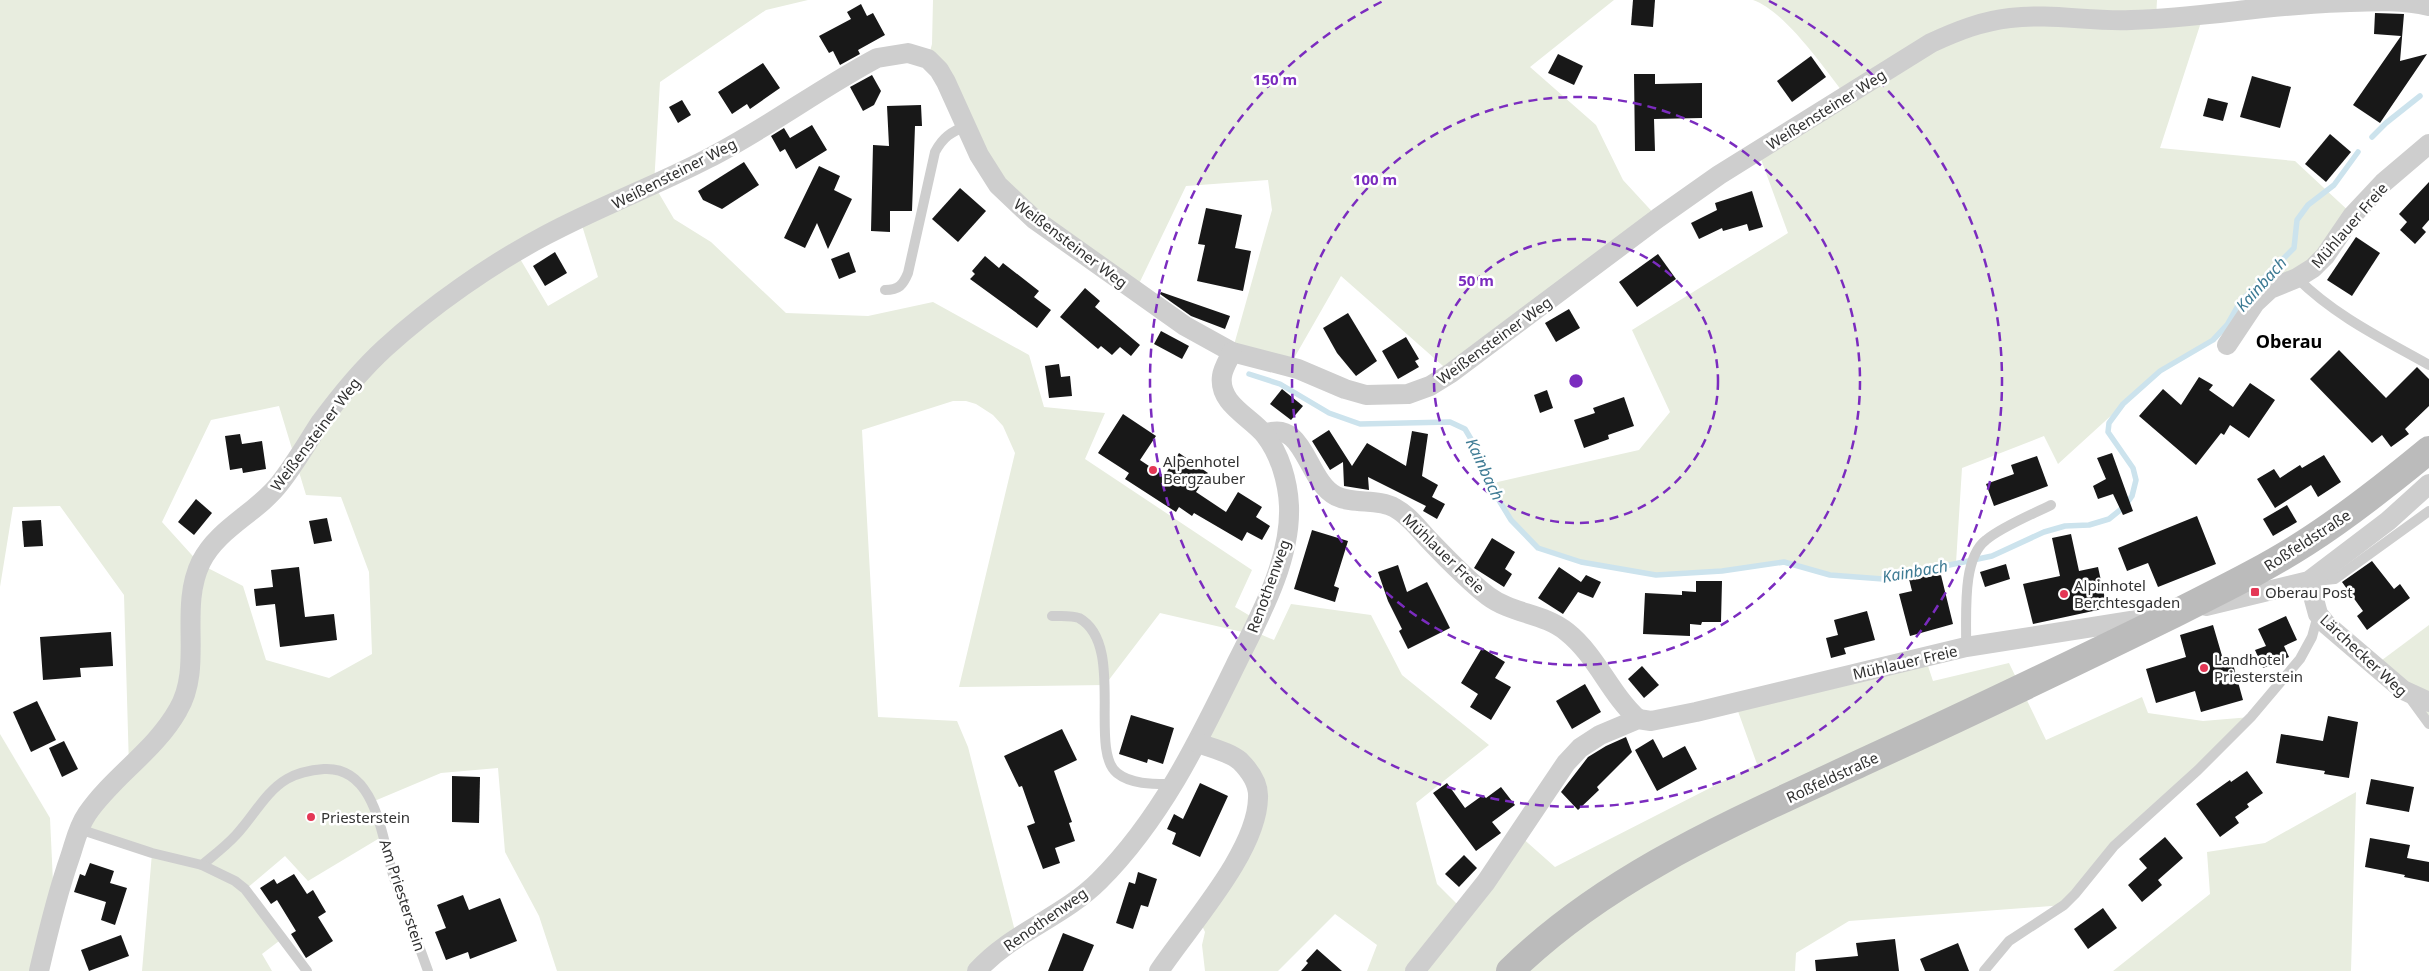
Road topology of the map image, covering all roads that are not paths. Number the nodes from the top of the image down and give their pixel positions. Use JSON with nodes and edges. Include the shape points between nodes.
{"nodes":[{"id":1,"x":2429,"y":6,"type":"edge"},
{"id":2,"x":966,"y":126,"type":"junction"},
{"id":3,"x":2429,"y":144,"type":"edge"},
{"id":4,"x":2297,"y":278,"type":"junction"},
{"id":5,"x":885,"y":290,"type":"dead end"},
{"id":6,"x":2227,"y":344,"type":"dead end"},
{"id":7,"x":1232,"y":352,"type":"junction"},
{"id":8,"x":2429,"y":365,"type":"edge"},
{"id":9,"x":1265,"y":434,"type":"junction"},
{"id":10,"x":2429,"y":450,"type":"edge"},
{"id":11,"x":2429,"y":484,"type":"edge"},
{"id":12,"x":2051,"y":505,"type":"dead end"},
{"id":13,"x":2429,"y":510,"type":"edge"},
{"id":14,"x":2309,"y":581,"type":"junction"},
{"id":15,"x":2174,"y":614,"type":"junction"},
{"id":16,"x":2318,"y":614,"type":"junction"},
{"id":17,"x":1052,"y":616,"type":"dead end"},
{"id":18,"x":1966,"y":647,"type":"junction"},
{"id":19,"x":2403,"y":690,"type":"junction"},
{"id":20,"x":2429,"y":702,"type":"edge"},
{"id":21,"x":1638,"y":719,"type":"junction"},
{"id":22,"x":2429,"y":724,"type":"edge"},
{"id":23,"x":1198,"y":743,"type":"junction"},
{"id":24,"x":1174,"y":784,"type":"junction"},
{"id":25,"x":79,"y":828,"type":"junction"},
{"id":26,"x":202,"y":865,"type":"junction"},
{"id":27,"x":39,"y":971,"type":"edge"},
{"id":28,"x":307,"y":971,"type":"edge"},
{"id":29,"x":428,"y":971,"type":"edge"},
{"id":30,"x":977,"y":971,"type":"edge"},
{"id":31,"x":1159,"y":971,"type":"edge"},
{"id":32,"x":1415,"y":971,"type":"edge"},
{"id":33,"x":1510,"y":971,"type":"edge"},
{"id":34,"x":1984,"y":971,"type":"edge"}],
"edges":[{"from":1,"to":7,"type":"street","name":"Weißensteiner Weg","via":[[2380,1],[2334,2],[2139,20],[2021,18],[1983,22],[1932,43],[1719,175],[1430,386],[1408,394],[1366,395],[1298,369]]},
{"from":2,"to":5,"type":"lane","via":[[948,133],[935,152],[908,273],[899,288]]},
{"from":2,"to":7,"type":"street","name":"Weißensteiner Weg","via":[[993,178],[1034,219],[1185,326]]},
{"from":2,"to":25,"type":"street","name":"Weißensteiner Weg","via":[[938,70],[928,59],[908,53],[877,58],[711,157],[539,239],[420,318],[383,350],[348,388],[279,484],[222,535],[200,564],[190,614],[189,673],[185,697],[163,732],[105,791]]},
{"from":3,"to":4,"type":"street","name":"Mühlauer Freie","via":[[2383,183],[2353,215],[2325,256]]},
{"from":4,"to":6,"type":"street","name":"Mühlauer Freie","via":[[2270,290],[2255,303]]},
{"from":4,"to":8,"type":"lane","via":[[2345,317]]},
{"from":7,"to":9,"type":"street","name":"Renothenweg","via":[[1222,376],[1223,388],[1228,399]]},
{"from":9,"to":21,"type":"street","name":"Mühlauer Freie","via":[[1276,430],[1288,432],[1326,489],[1346,500],[1394,507],[1404,514],[1454,566],[1498,603],[1546,618],[1567,631],[1599,668],[1624,706]]},
{"from":9,"to":23,"type":"street","name":"Renothenweg","via":[[1275,451],[1285,481],[1289,517],[1287,538],[1251,634]]},
{"from":10,"to":15,"type":"main road","name":"Roßfeldstraße","via":[[2382,489],[2305,543],[2239,583]]},
{"from":11,"to":14,"type":"street","name":"Roßfeldstraße","via":[[2388,521]]},
{"from":12,"to":18,"type":"lane","via":[[1985,540],[1976,553],[1968,570]]},
{"from":13,"to":14,"type":"lane","via":[[2335,579]]},
{"from":14,"to":15,"type":"street","name":"Roßfeldstraße"},
{"from":14,"to":16,"type":"street","name":"Lärchecker Weg"},
{"from":15,"to":18,"type":"street","name":"Mühlauer Freie"},
{"from":15,"to":33,"type":"main road","name":"Roßfeldstraße","via":[[2030,686],[1654,862],[1599,898]]},
{"from":16,"to":19,"type":"street","name":"Lärchecker Weg"},
{"from":16,"to":34,"type":"lane","via":[[2312,637],[2300,659],[2251,717],[2114,846],[2076,894],[2009,941]]},
{"from":17,"to":24,"type":"lane","via":[[1078,618],[1088,626],[1099,644],[1110,764],[1128,778],[1149,784]]},
{"from":18,"to":21,"type":"street","name":"Mühlauer Freie","via":[[1696,712],[1651,721]]},
{"from":19,"to":20,"type":"street"},
{"from":19,"to":22,"type":"lane","name":"Lärchecker Weg"},
{"from":21,"to":32,"type":"street","name":"Mühlauer Freie","via":[[1600,735],[1580,748],[1566,763],[1486,882]]},
{"from":23,"to":24,"type":"street","name":"Renothenweg"},
{"from":23,"to":31,"type":"street","via":[[1235,757],[1253,777],[1258,796],[1256,817],[1228,874]]},
{"from":24,"to":30,"type":"street","name":"Renothenweg","via":[[1098,882],[996,953]]},
{"from":25,"to":26,"type":"lane","via":[[152,853]]},
{"from":25,"to":27,"type":"street","name":"Weißensteiner Weg","via":[[54,904]]},
{"from":26,"to":28,"type":"lane","via":[[245,889]]},
{"from":26,"to":29,"type":"lane","name":"Am Priesterstein","via":[[235,836],[285,780],[299,772],[314,770],[330,769],[344,773],[366,790],[372,802]]}]}
